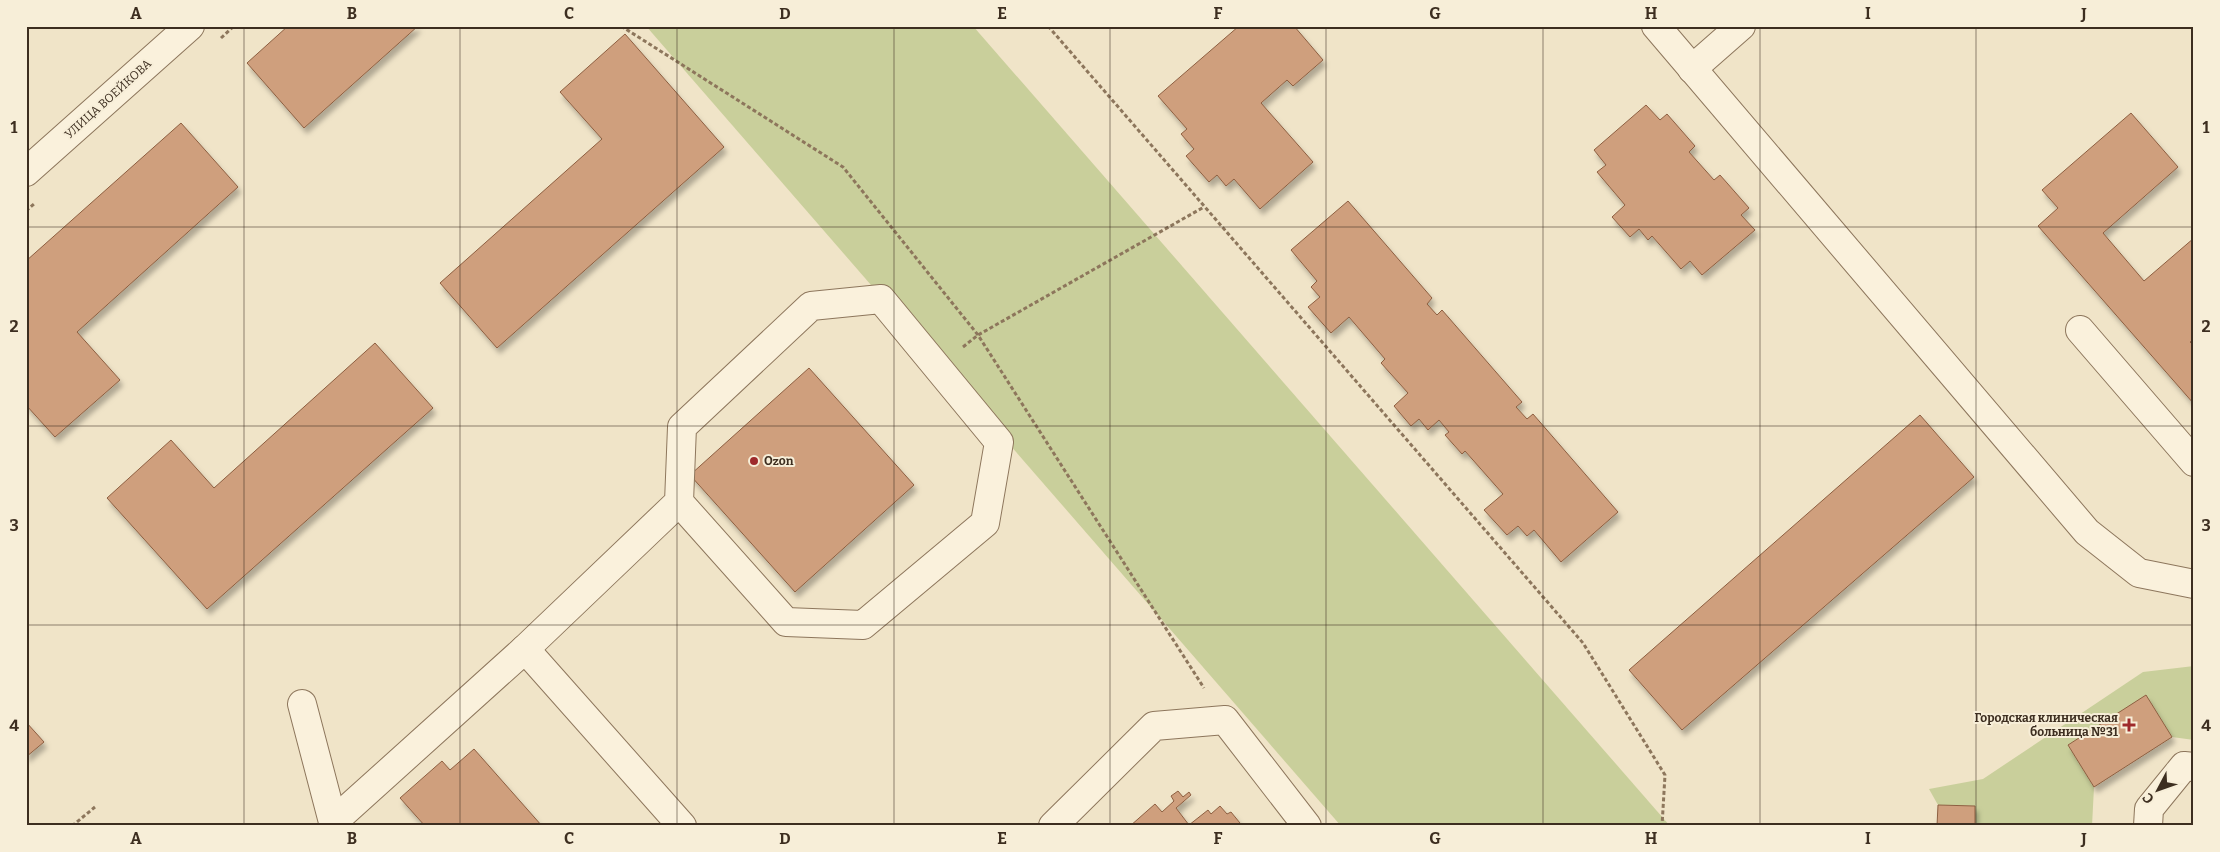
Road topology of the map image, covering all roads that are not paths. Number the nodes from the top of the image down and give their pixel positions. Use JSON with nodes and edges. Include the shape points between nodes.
{"nodes":[{"id":1,"x":190,"y":26,"type":"edge"},
{"id":2,"x":1656,"y":26,"type":"edge"},
{"id":3,"x":1741,"y":26,"type":"edge"},
{"id":4,"x":1692,"y":69,"type":"junction"},
{"id":5,"x":26,"y":172,"type":"edge"},
{"id":6,"x":2080,"y":330,"type":"dead end"},
{"id":7,"x":2194,"y":462,"type":"edge"},
{"id":8,"x":679,"y":502,"type":"junction"},
{"id":9,"x":2194,"y":584,"type":"edge"},
{"id":10,"x":525,"y":648,"type":"junction"},
{"id":11,"x":302,"y":704,"type":"dead end"},
{"id":12,"x":2194,"y":767,"type":"edge"},
{"id":13,"x":333,"y":824,"type":"edge"},
{"id":14,"x":682,"y":826,"type":"edge"},
{"id":15,"x":1053,"y":826,"type":"edge"},
{"id":16,"x":1307,"y":826,"type":"edge"},
{"id":17,"x":2148,"y":826,"type":"edge"}],
"edges":[{"from":1,"to":5,"type":"street","name":"УЛИЦА ВОЕЙКОВА"},
{"from":2,"to":4,"type":"street"},
{"from":3,"to":4,"type":"street"},
{"from":4,"to":9,"type":"street","via":[[2087,532],[2139,573]]},
{"from":6,"to":7,"type":"street"},
{"from":8,"to":8,"type":"street","via":[[786,622],[864,626],[985,523],[998,442],[880,299],[811,306],[682,427]]},
{"from":8,"to":10,"type":"street"},
{"from":10,"to":13,"type":"street"},
{"from":10,"to":14,"type":"street"},
{"from":11,"to":13,"type":"street"},
{"from":12,"to":17,"type":"street","via":[[2184,766],[2149,809]]},
{"from":15,"to":16,"type":"street","via":[[1154,726],[1225,720]]}]}
